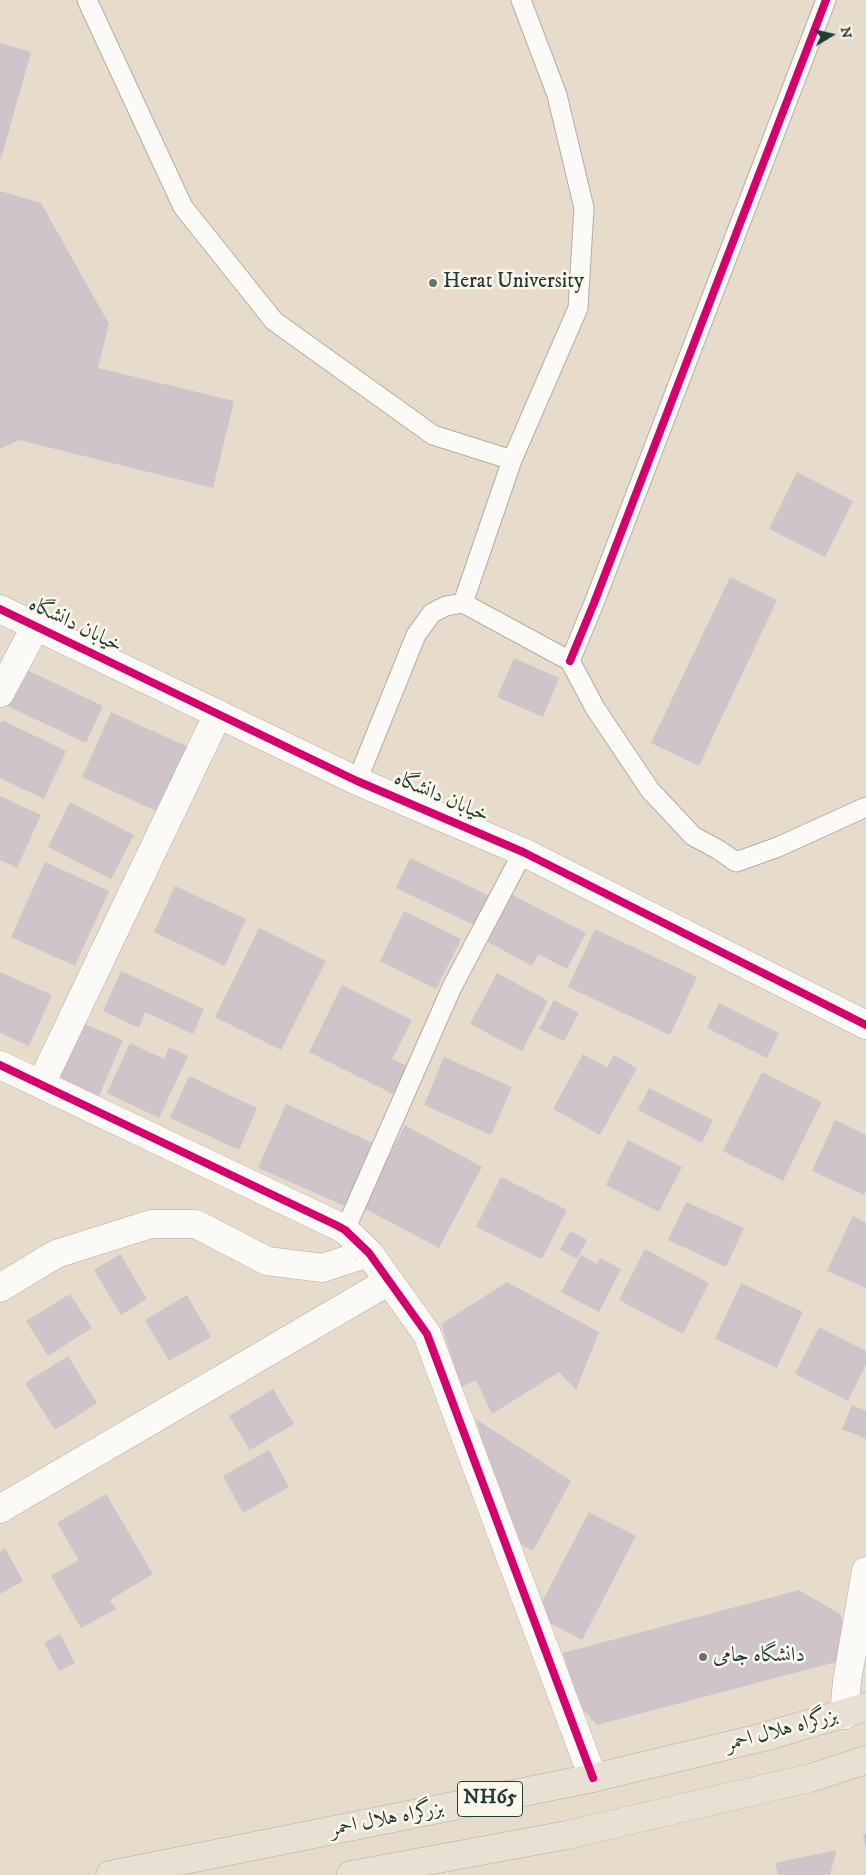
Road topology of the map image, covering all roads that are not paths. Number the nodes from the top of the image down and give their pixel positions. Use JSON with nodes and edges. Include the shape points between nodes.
{"nodes":[{"id":1,"x":87,"y":0,"type":"edge"},
{"id":2,"x":522,"y":0,"type":"edge"},
{"id":3,"x":826,"y":0,"type":"edge"},
{"id":4,"x":512,"y":460,"type":"junction"},
{"id":5,"x":463,"y":603,"type":"junction"},
{"id":6,"x":0,"y":609,"type":"edge"},
{"id":7,"x":36,"y":626,"type":"junction"},
{"id":8,"x":570,"y":662,"type":"junction"},
{"id":9,"x":0,"y":693,"type":"edge"},
{"id":10,"x":218,"y":714,"type":"junction"},
{"id":11,"x":357,"y":782,"type":"junction"},
{"id":12,"x":866,"y":807,"type":"edge"},
{"id":13,"x":523,"y":852,"type":"junction"},
{"id":14,"x":866,"y":1025,"type":"edge"},
{"id":15,"x":0,"y":1065,"type":"edge"},
{"id":16,"x":41,"y":1084,"type":"junction"},
{"id":17,"x":345,"y":1230,"type":"junction"},
{"id":18,"x":369,"y":1253,"type":"junction"},
{"id":19,"x":390,"y":1281,"type":"junction"},
{"id":20,"x":0,"y":1288,"type":"edge"},
{"id":21,"x":0,"y":1509,"type":"edge"},
{"id":22,"x":866,"y":1571,"type":"edge"},
{"id":23,"x":855,"y":1711,"type":"edge"},
{"id":24,"x":866,"y":1760,"type":"edge"},
{"id":25,"x":593,"y":1778,"type":"junction"},
{"id":26,"x":110,"y":1875,"type":"edge"},
{"id":27,"x":352,"y":1875,"type":"edge"}],
"edges":[{"from":1,"to":4,"type":"lane","via":[[183,207],[274,321],[433,435]]},
{"from":2,"to":4,"type":"lane","via":[[556,95],[584,208],[578,308]]},
{"from":3,"to":8,"type":"lane"},
{"from":4,"to":5,"type":"lane"},
{"from":5,"to":8,"type":"lane"},
{"from":5,"to":11,"type":"lane","via":[[432,613],[416,635]]},
{"from":6,"to":7,"type":"street","name":"خیابان دانشگاه"},
{"from":7,"to":9,"type":"street"},
{"from":7,"to":10,"type":"street","name":"خیابان دانشگاه"},
{"from":8,"to":12,"type":"lane","via":[[595,708],[650,790],[693,836],[736,862]]},
{"from":10,"to":11,"type":"street","name":"خیابان دانشگاه"},
{"from":10,"to":16,"type":"street"},
{"from":11,"to":13,"type":"street","name":"خیابان دانشگاه"},
{"from":13,"to":14,"type":"street","name":"خیابان دانشگاه"},
{"from":13,"to":17,"type":"lane","via":[[452,987]]},
{"from":15,"to":16,"type":"street"},
{"from":16,"to":17,"type":"street"},
{"from":17,"to":18,"type":"street"},
{"from":18,"to":19,"type":"street"},
{"from":18,"to":20,"type":"street","via":[[322,1268],[267,1261],[196,1224],[151,1224],[56,1254]]},
{"from":19,"to":21,"type":"street"},
{"from":19,"to":25,"type":"street","via":[[427,1334]]},
{"from":22,"to":23,"type":"street","via":[[848,1681]]},
{"from":23,"to":25,"type":"highway","name":"بزرگراه هلال احمر","number":"NH65"},
{"from":24,"to":27,"type":"highway","number":"NH65","via":[[810,1778],[567,1835]]},
{"from":25,"to":26,"type":"highway","name":"بزرگراه هلال احمر","number":"NH65"}]}
